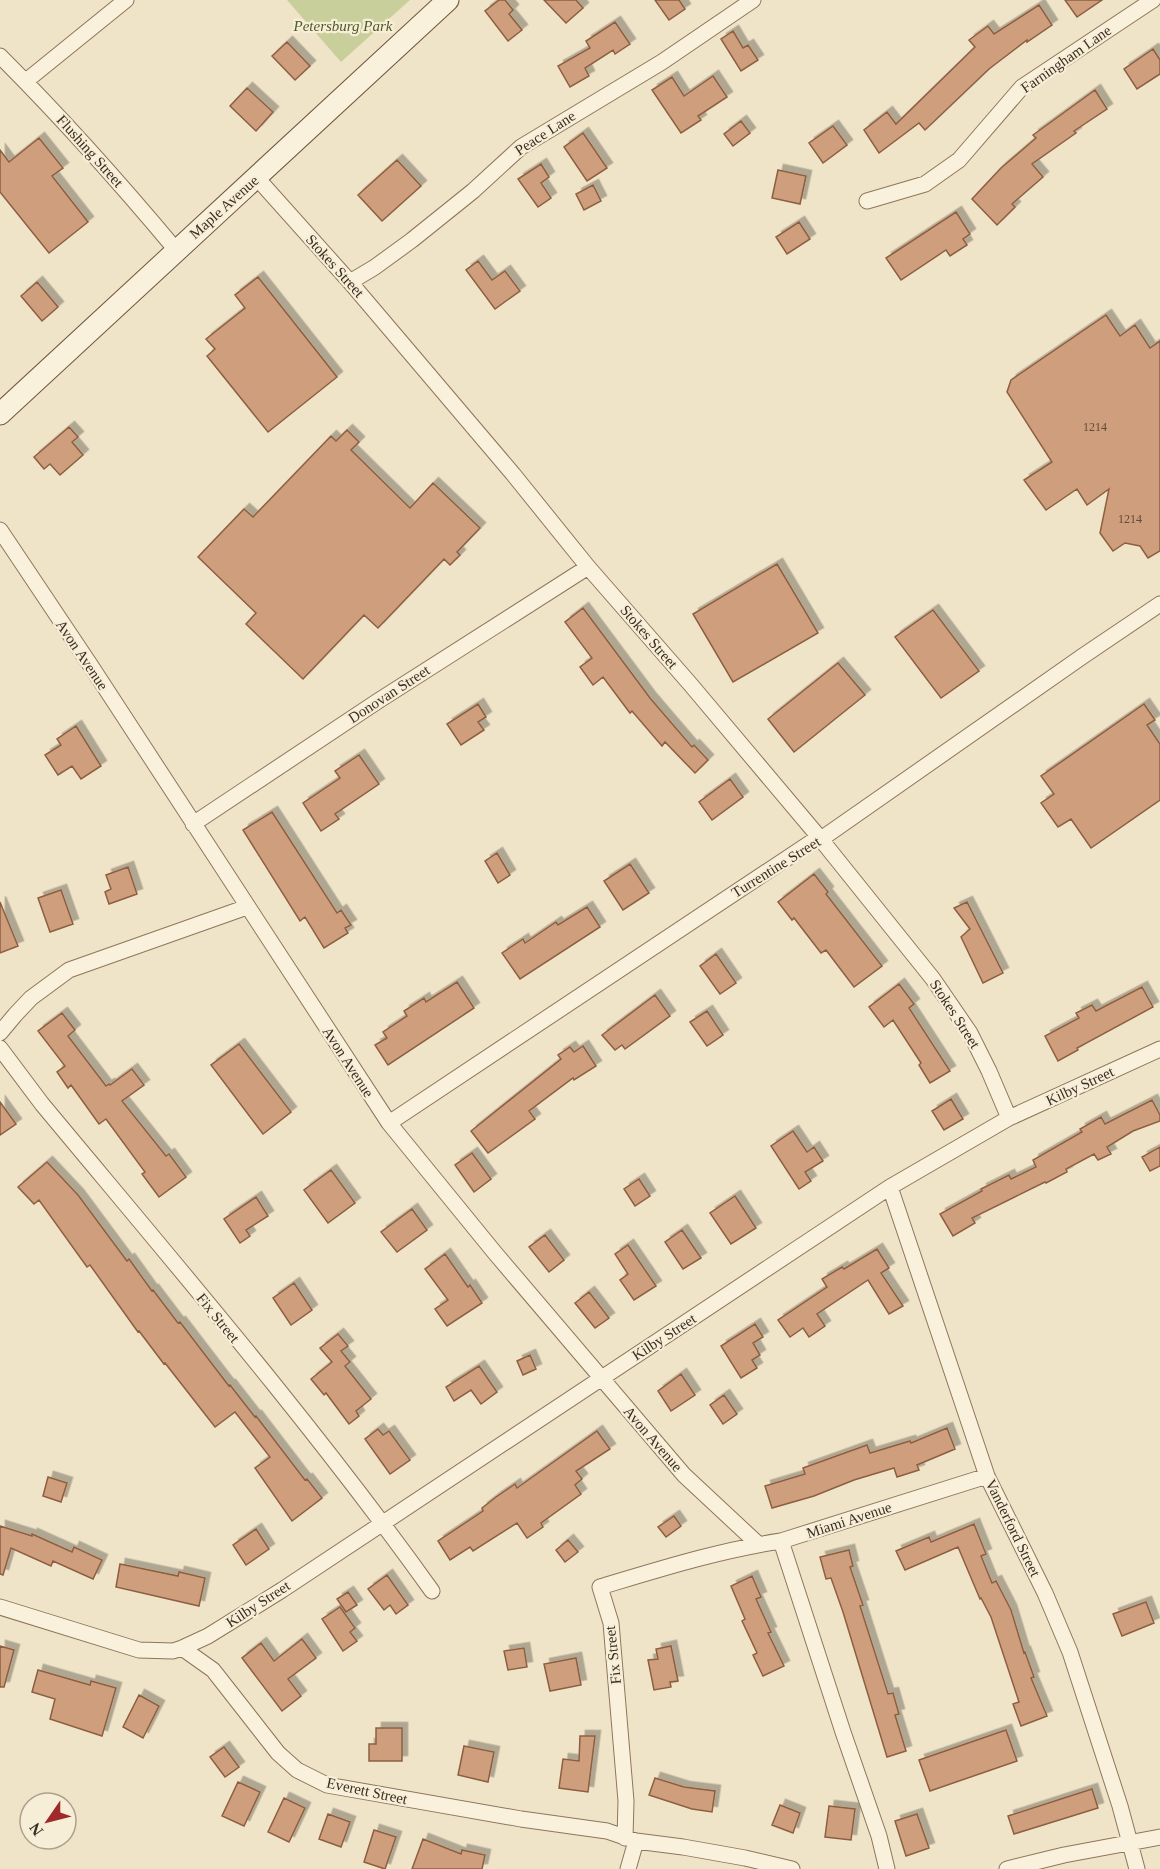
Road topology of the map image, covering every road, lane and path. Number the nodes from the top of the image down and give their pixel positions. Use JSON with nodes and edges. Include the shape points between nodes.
{"nodes":[{"id":1,"x":126,"y":0,"type":"edge"},
{"id":2,"x":448,"y":0,"type":"edge"},
{"id":3,"x":753,"y":0,"type":"edge"},
{"id":4,"x":1153,"y":0,"type":"edge"},
{"id":5,"x":2,"y":61,"type":"edge"},
{"id":6,"x":27,"y":81,"type":"junction"},
{"id":7,"x":257,"y":178,"type":"junction"},
{"id":8,"x":867,"y":201,"type":"dead end"},
{"id":9,"x":176,"y":250,"type":"junction"},
{"id":10,"x":350,"y":282,"type":"junction"},
{"id":11,"x":0,"y":414,"type":"edge"},
{"id":12,"x":0,"y":530,"type":"edge"},
{"id":13,"x":588,"y":567,"type":"junction"},
{"id":14,"x":1160,"y":604,"type":"edge"},
{"id":15,"x":193,"y":824,"type":"junction"},
{"id":16,"x":819,"y":837,"type":"junction"},
{"id":17,"x":247,"y":907,"type":"junction"},
{"id":18,"x":0,"y":1033,"type":"edge"},
{"id":19,"x":0,"y":1048,"type":"edge"},
{"id":20,"x":1160,"y":1049,"type":"edge"},
{"id":21,"x":1009,"y":1118,"type":"junction"},
{"id":22,"x":388,"y":1124,"type":"junction"},
{"id":23,"x":890,"y":1187,"type":"junction"},
{"id":24,"x":602,"y":1378,"type":"junction"},
{"id":25,"x":987,"y":1476,"type":"junction"},
{"id":26,"x":383,"y":1522,"type":"junction"},
{"id":27,"x":781,"y":1541,"type":"junction"},
{"id":28,"x":758,"y":1544,"type":"junction"},
{"id":29,"x":710,"y":1556,"type":"joint"},
{"id":30,"x":432,"y":1591,"type":"dead end"},
{"id":31,"x":0,"y":1606,"type":"edge"},
{"id":32,"x":182,"y":1648,"type":"junction"},
{"id":33,"x":1160,"y":1837,"type":"edge"},
{"id":34,"x":631,"y":1839,"type":"junction"},
{"id":35,"x":1129,"y":1842,"type":"junction"},
{"id":36,"x":628,"y":1869,"type":"edge"},
{"id":37,"x":792,"y":1869,"type":"edge"},
{"id":38,"x":887,"y":1869,"type":"edge"},
{"id":39,"x":1007,"y":1869,"type":"edge"},
{"id":40,"x":1137,"y":1869,"type":"edge"}],
"edges":[{"from":1,"to":6,"type":"street"},
{"from":2,"to":7,"type":"main road","name":"Maple Avenue"},
{"from":3,"to":10,"type":"street","name":"Peace Lane","via":[[662,62],[521,147],[412,240]]},
{"from":4,"to":8,"type":"street","name":"Farningham Lane","via":[[1022,87],[958,160],[925,184]]},
{"from":5,"to":6,"type":"street","name":"Flushing Street"},
{"from":6,"to":9,"type":"street","name":"Flushing Street"},
{"from":7,"to":9,"type":"main road","name":"Maple Avenue"},
{"from":7,"to":10,"type":"street","name":"Stokes Street"},
{"from":9,"to":11,"type":"main road","name":"Maple Avenue"},
{"from":10,"to":13,"type":"street","name":"Stokes Street"},
{"from":12,"to":15,"type":"street","name":"Avon Avenue"},
{"from":13,"to":15,"type":"street","name":"Donovan Street"},
{"from":13,"to":16,"type":"street","name":"Stokes Street"},
{"from":14,"to":16,"type":"street","name":"Turrentine Street"},
{"from":15,"to":17,"type":"street","name":"Avon Avenue"},
{"from":16,"to":21,"type":"street","name":"Stokes Street","via":[[959,1015],[990,1071]]},
{"from":16,"to":22,"type":"street","name":"Turrentine Street"},
{"from":17,"to":18,"type":"street","via":[[69,970],[31,998]]},
{"from":17,"to":22,"type":"street","name":"Avon Avenue"},
{"from":19,"to":26,"type":"street","name":"Fix Street"},
{"from":20,"to":21,"type":"street","name":"Kilby Street"},
{"from":21,"to":23,"type":"street","name":"Kilby Street"},
{"from":22,"to":24,"type":"street","name":"Avon Avenue"},
{"from":23,"to":24,"type":"street","name":"Kilby Street"},
{"from":23,"to":25,"type":"street","name":"Vanderford Street"},
{"from":24,"to":26,"type":"street","name":"Kilby Street"},
{"from":24,"to":28,"type":"street","name":"Avon Avenue","via":[[684,1475]]},
{"from":25,"to":27,"type":"street","name":"Miami Avenue"},
{"from":25,"to":35,"type":"street","name":"Vanderford Street","via":[[1061,1628]]},
{"from":26,"to":30,"type":"street","name":"Fix Street"},
{"from":26,"to":32,"type":"street","name":"Kilby Street","via":[[208,1636]]},
{"from":27,"to":28,"type":"street","name":"Miami Avenue"},
{"from":27,"to":38,"type":"street"},
{"from":28,"to":29,"type":"street","name":"Miami Avenue"},
{"from":29,"to":34,"type":"street","name":"Fix Street","via":[[600,1587],[611,1623]]},
{"from":31,"to":32,"type":"street","via":[[139,1650]]},
{"from":32,"to":34,"type":"street","name":"Everett Street","via":[[227,1685],[278,1753],[297,1770],[327,1785],[607,1831]]},
{"from":33,"to":35,"type":"street"},
{"from":34,"to":36,"type":"street","name":"Fix Street"},
{"from":34,"to":37,"type":"street","name":"Everett Street"},
{"from":35,"to":39,"type":"street"},
{"from":35,"to":40,"type":"street","name":"Vanderford Street"}]}
